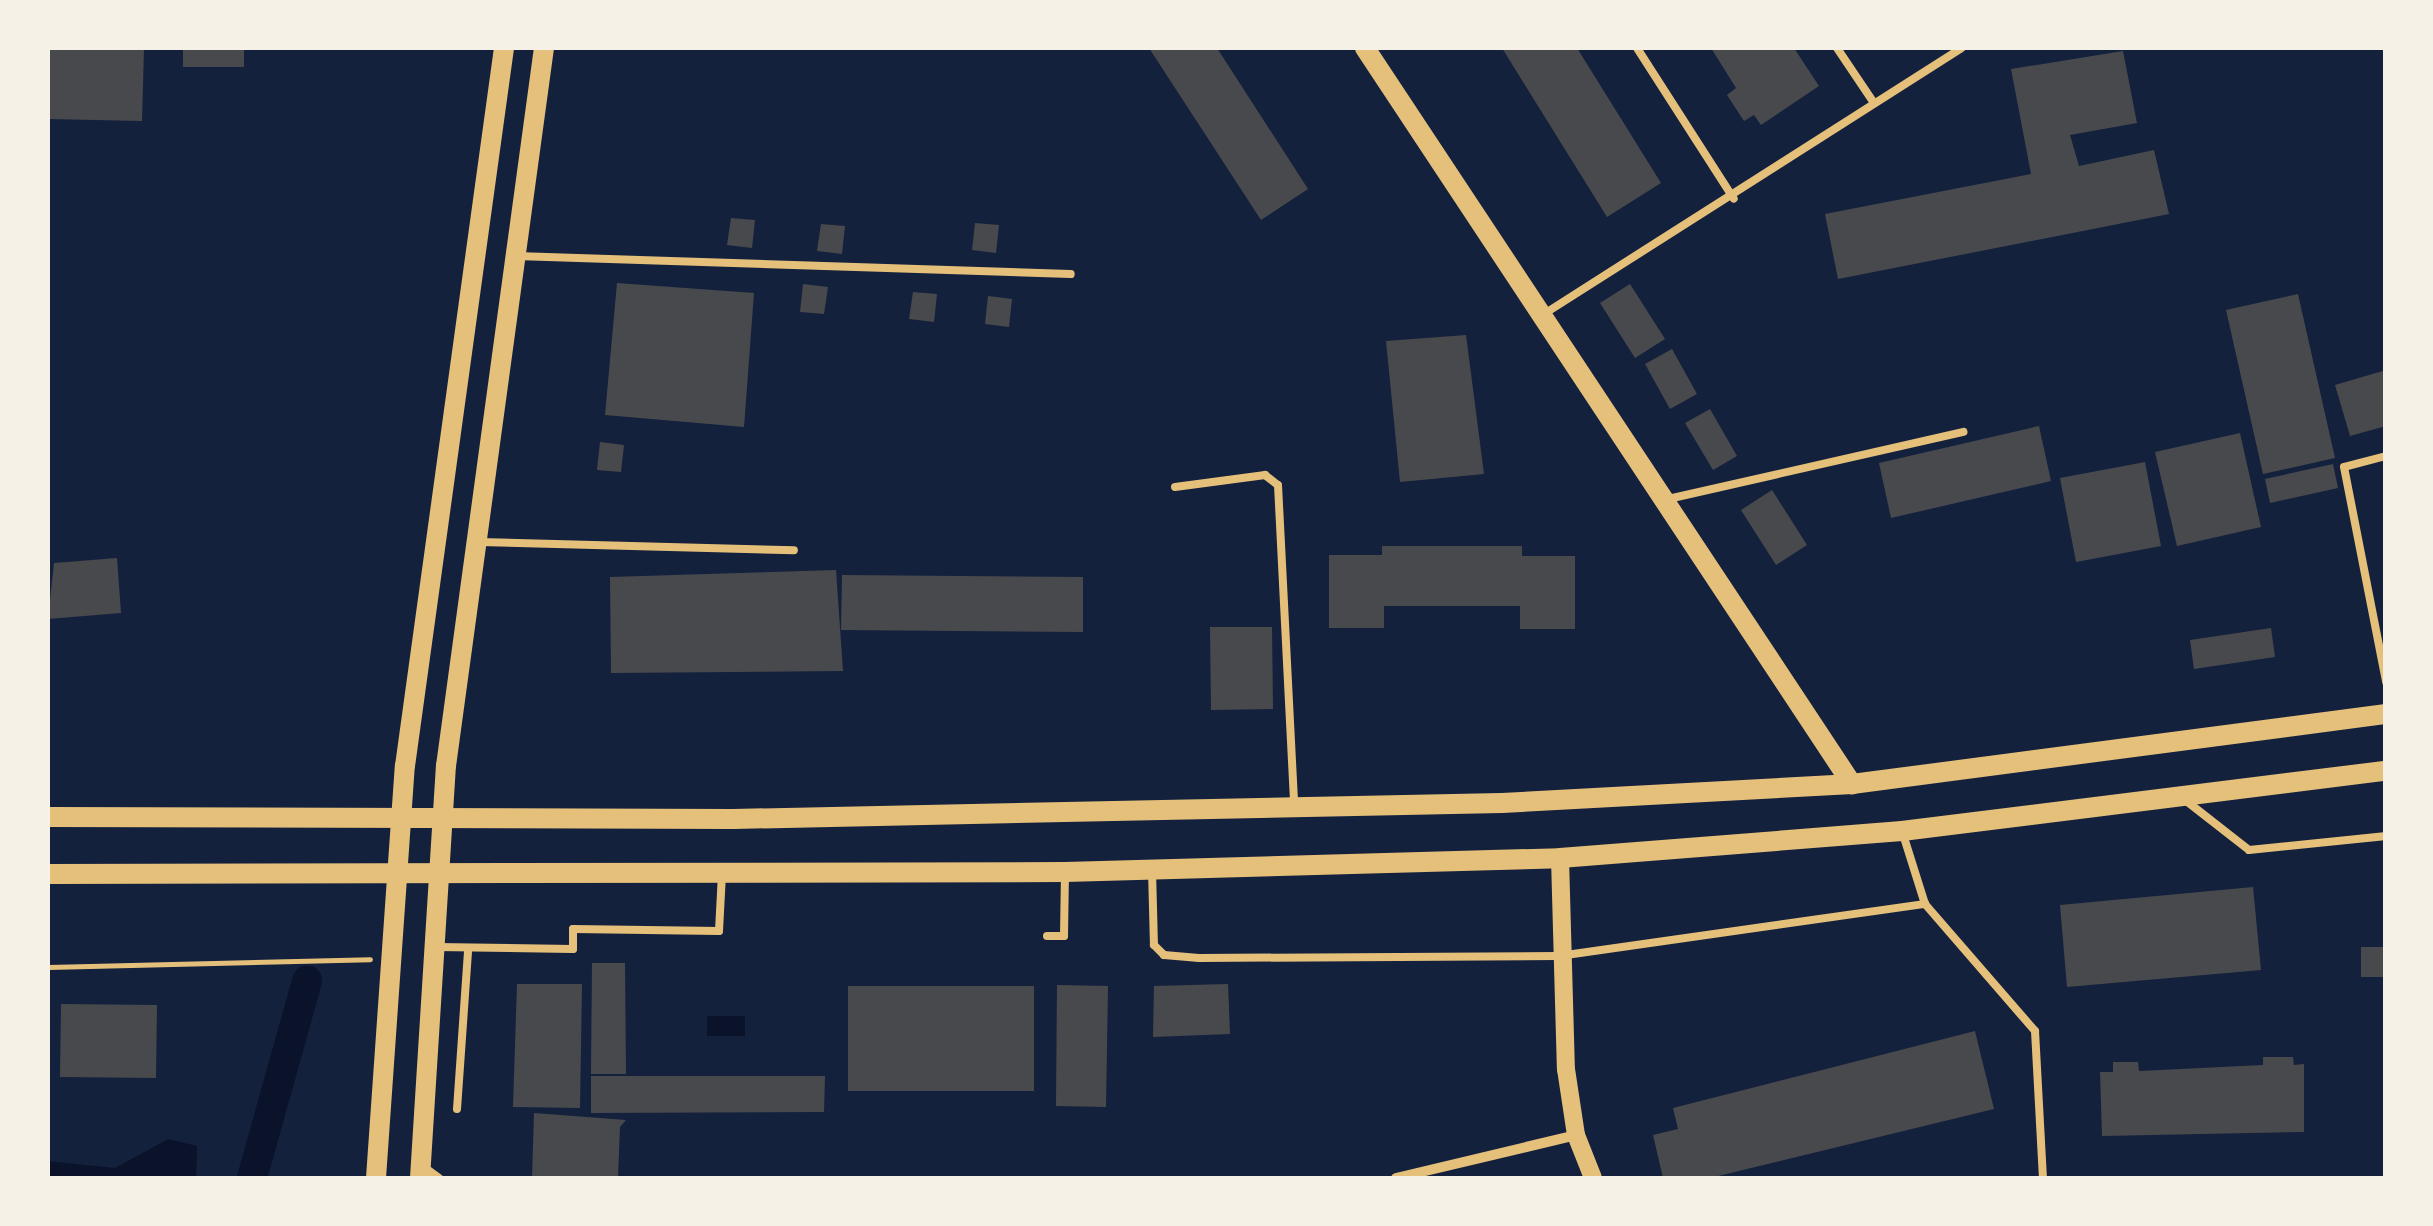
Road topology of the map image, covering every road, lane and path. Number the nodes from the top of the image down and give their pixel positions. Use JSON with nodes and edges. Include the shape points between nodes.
{"nodes":[{"id":1,"x":504,"y":48,"type":"edge"},
{"id":2,"x":544,"y":48,"type":"edge"},
{"id":3,"x":1365,"y":48,"type":"edge"},
{"id":4,"x":1637,"y":48,"type":"edge"},
{"id":5,"x":1836,"y":48,"type":"edge"},
{"id":6,"x":1962,"y":48,"type":"edge"},
{"id":7,"x":1874,"y":103,"type":"junction"},
{"id":8,"x":1734,"y":199,"type":"junction"},
{"id":9,"x":514,"y":256,"type":"junction"},
{"id":10,"x":1071,"y":274,"type":"dead end"},
{"id":11,"x":1542,"y":316,"type":"junction"},
{"id":12,"x":1964,"y":432,"type":"dead end"},
{"id":13,"x":2386,"y":456,"type":"edge"},
{"id":14,"x":1174,"y":487,"type":"dead end"},
{"id":15,"x":1668,"y":499,"type":"junction"},
{"id":16,"x":476,"y":542,"type":"junction"},
{"id":17,"x":794,"y":550,"type":"dead end"},
{"id":18,"x":2386,"y":682,"type":"edge"},
{"id":19,"x":2386,"y":714,"type":"edge"},
{"id":20,"x":2386,"y":771,"type":"edge"},
{"id":21,"x":1852,"y":784,"type":"junction"},
{"id":22,"x":2181,"y":798,"type":"junction"},
{"id":23,"x":1294,"y":808,"type":"junction"},
{"id":24,"x":48,"y":817,"type":"edge"},
{"id":25,"x":441,"y":821,"type":"junction"},
{"id":26,"x":400,"y":822,"type":"junction"},
{"id":27,"x":1902,"y":831,"type":"junction"},
{"id":28,"x":2386,"y":836,"type":"edge"},
{"id":29,"x":1560,"y":858,"type":"junction"},
{"id":30,"x":1152,"y":870,"type":"junction"},
{"id":31,"x":1065,"y":872,"type":"junction"},
{"id":32,"x":722,"y":873,"type":"junction"},
{"id":33,"x":48,"y":874,"type":"edge"},
{"id":34,"x":437,"y":876,"type":"junction"},
{"id":35,"x":394,"y":877,"type":"junction"},
{"id":36,"x":1925,"y":904,"type":"junction"},
{"id":37,"x":1047,"y":936,"type":"dead end"},
{"id":38,"x":434,"y":947,"type":"junction"},
{"id":39,"x":468,"y":951,"type":"junction"},
{"id":40,"x":1559,"y":956,"type":"junction"},
{"id":41,"x":388,"y":959,"type":"junction"},
{"id":42,"x":48,"y":967,"type":"edge"},
{"id":43,"x":458,"y":1109,"type":"dead end"},
{"id":44,"x":1576,"y":1135,"type":"junction"},
{"id":45,"x":420,"y":1172,"type":"edge"},
{"id":46,"x":376,"y":1178,"type":"edge"},
{"id":47,"x":439,"y":1178,"type":"edge"},
{"id":48,"x":1396,"y":1178,"type":"edge"},
{"id":49,"x":1593,"y":1178,"type":"edge"},
{"id":50,"x":2042,"y":1178,"type":"edge"}],
"edges":[{"from":1,"to":26,"type":"main road"},
{"from":2,"to":9,"type":"main road"},
{"from":3,"to":11,"type":"main road"},
{"from":4,"to":8,"type":"lane"},
{"from":5,"to":7,"type":"lane"},
{"from":6,"to":7,"type":"lane"},
{"from":7,"to":8,"type":"lane"},
{"from":8,"to":11,"type":"lane"},
{"from":9,"to":10,"type":"lane"},
{"from":9,"to":16,"type":"main road"},
{"from":11,"to":15,"type":"main road"},
{"from":12,"to":15,"type":"lane"},
{"from":13,"to":18,"type":"lane","via":[[2344,466]]},
{"from":14,"to":23,"type":"lane","via":[[1264,475],[1278,485]]},
{"from":15,"to":21,"type":"main road"},
{"from":16,"to":17,"type":"lane"},
{"from":16,"to":25,"type":"main road"},
{"from":19,"to":21,"type":"main road"},
{"from":20,"to":22,"type":"main road"},
{"from":21,"to":23,"type":"main road"},
{"from":22,"to":27,"type":"main road"},
{"from":22,"to":28,"type":"lane","via":[[2248,850]]},
{"from":23,"to":25,"type":"main road"},
{"from":24,"to":26,"type":"main road"},
{"from":25,"to":26,"type":"main road"},
{"from":25,"to":34,"type":"main road"},
{"from":26,"to":35,"type":"main road"},
{"from":27,"to":29,"type":"main road"},
{"from":27,"to":36,"type":"lane"},
{"from":29,"to":30,"type":"main road"},
{"from":29,"to":40,"type":"street"},
{"from":30,"to":31,"type":"main road"},
{"from":30,"to":40,"type":"lane","via":[[1154,945],[1171,956]]},
{"from":31,"to":32,"type":"main road"},
{"from":31,"to":37,"type":"lane","via":[[1064,936]]},
{"from":32,"to":34,"type":"main road"},
{"from":32,"to":39,"type":"lane","via":[[719,931],[573,929],[572,949]]},
{"from":33,"to":35,"type":"main road"},
{"from":34,"to":35,"type":"main road"},
{"from":34,"to":38,"type":"main road"},
{"from":35,"to":41,"type":"main road"},
{"from":36,"to":40,"type":"lane"},
{"from":36,"to":50,"type":"lane","via":[[2035,1030]]},
{"from":38,"to":39,"type":"lane"},
{"from":38,"to":45,"type":"main road"},
{"from":39,"to":43,"type":"lane"},
{"from":40,"to":44,"type":"street"},
{"from":41,"to":42,"type":"path"},
{"from":41,"to":46,"type":"main road"},
{"from":44,"to":48,"type":"street"},
{"from":44,"to":49,"type":"street"},
{"from":45,"to":47,"type":"lane"}]}
